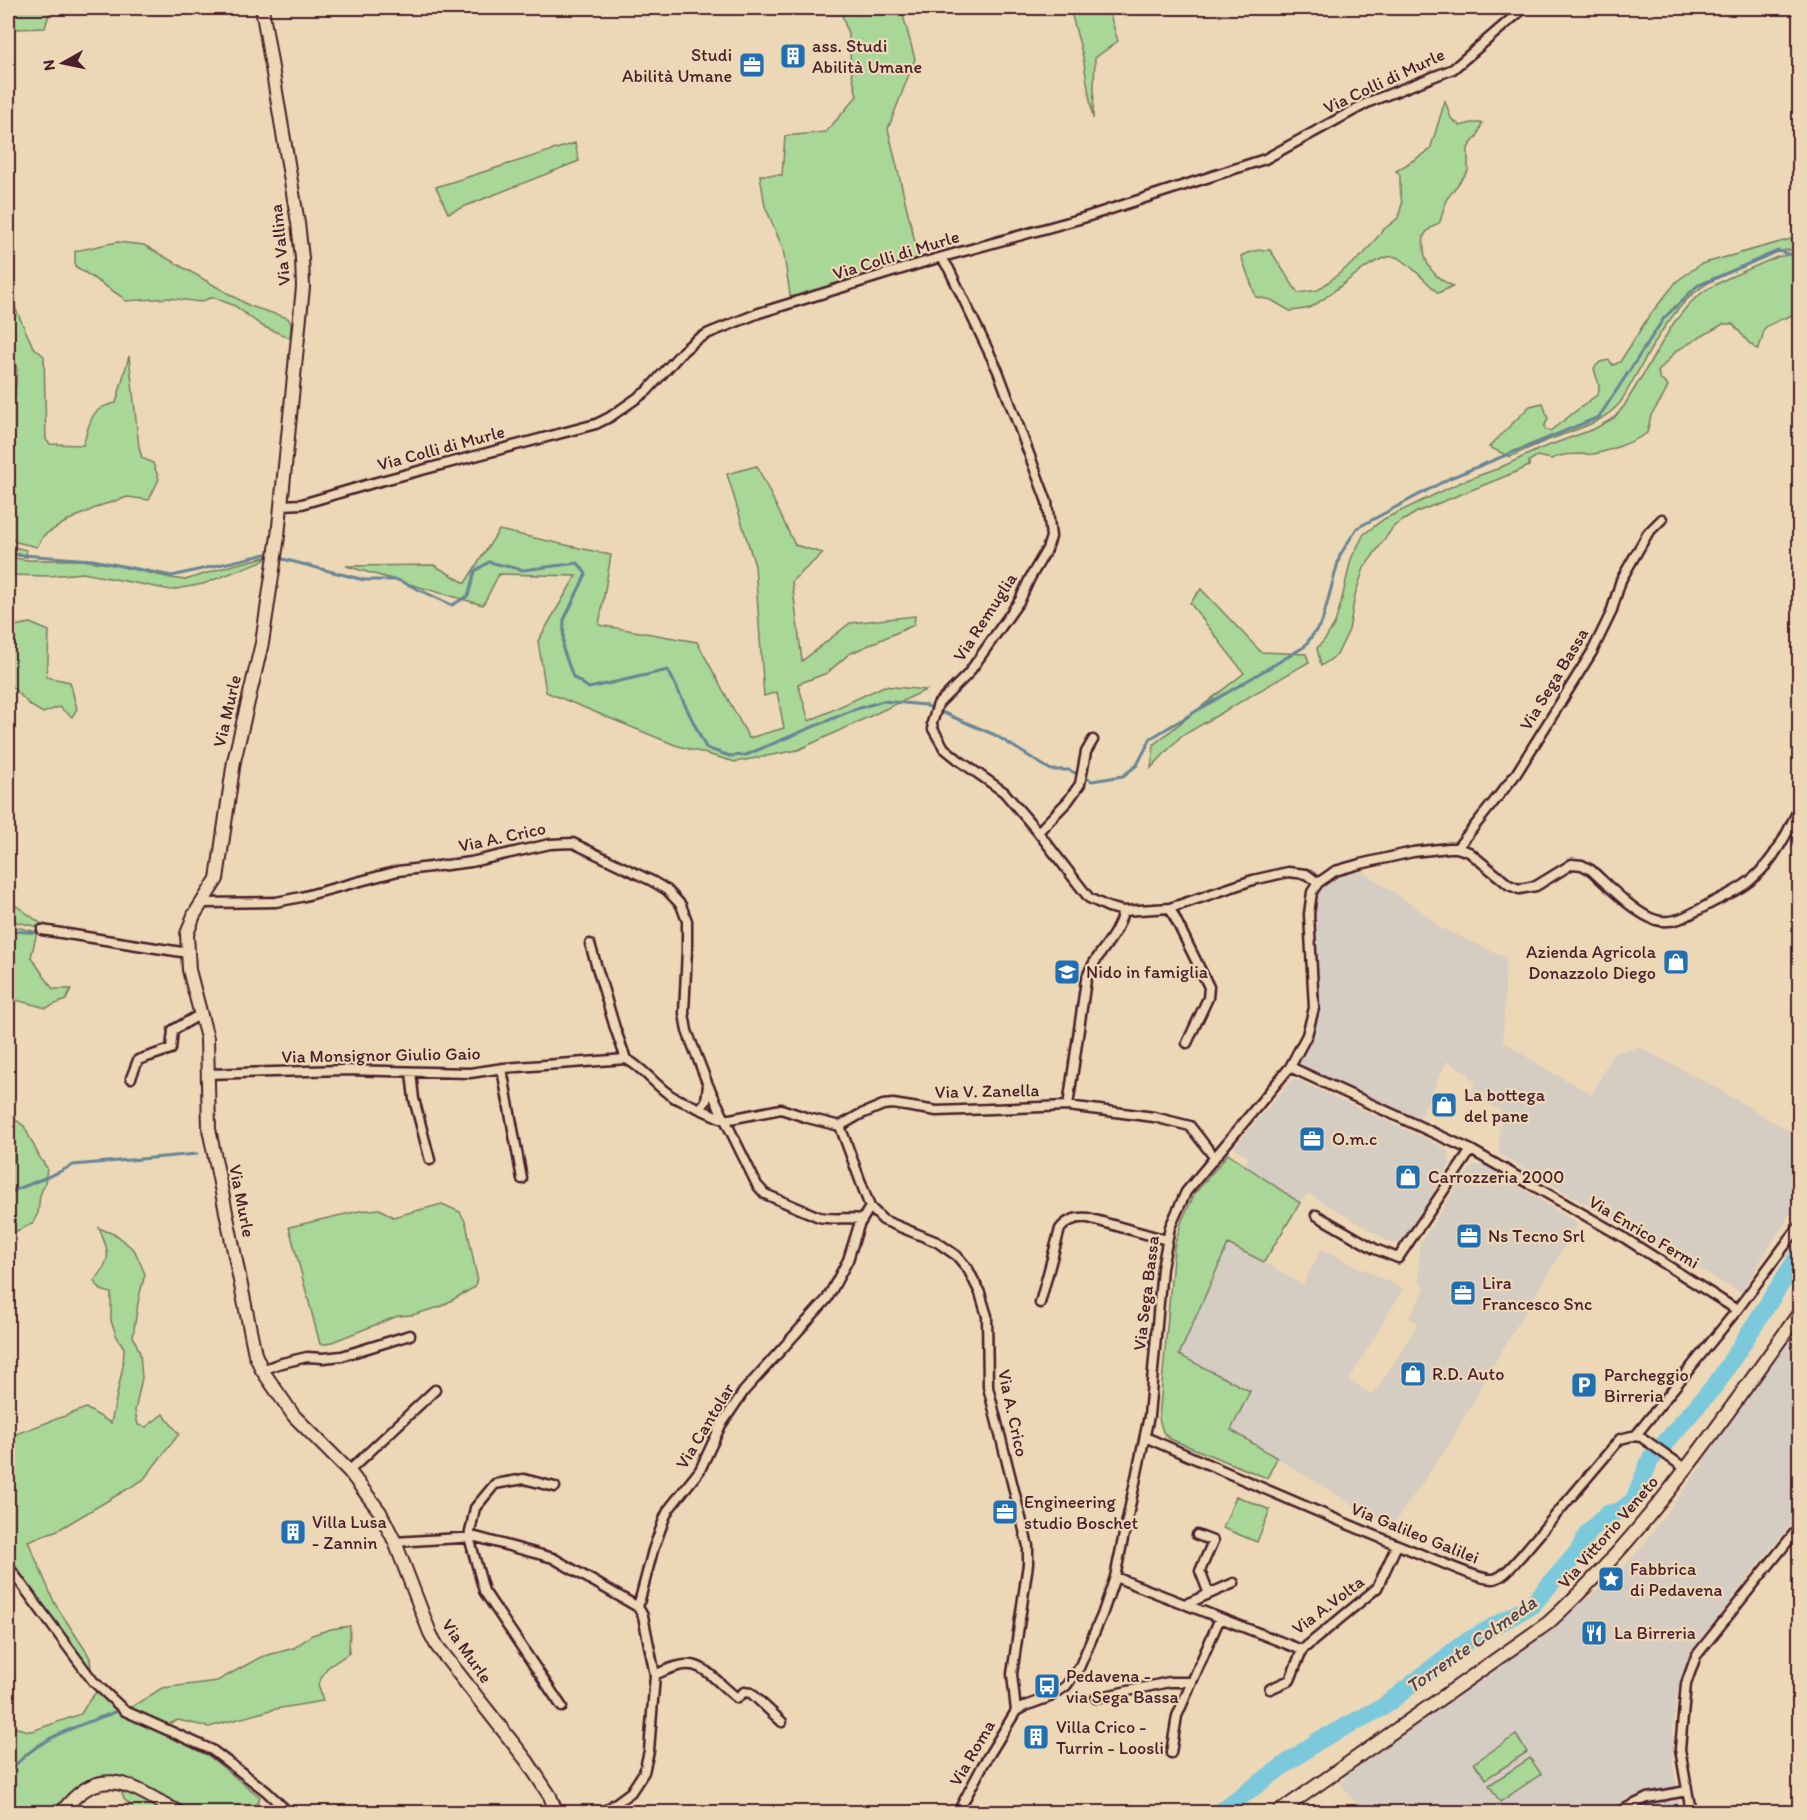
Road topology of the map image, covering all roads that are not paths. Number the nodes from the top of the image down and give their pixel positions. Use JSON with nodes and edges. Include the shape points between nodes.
{"nodes":[{"id":1,"x":262,"y":8,"type":"edge"},
{"id":2,"x":1524,"y":8,"type":"edge"},
{"id":3,"x":942,"y":258,"type":"junction"},
{"id":4,"x":280,"y":517,"type":"junction"},
{"id":5,"x":1662,"y":519,"type":"dead end"},
{"id":6,"x":1093,"y":740,"type":"dead end"},
{"id":7,"x":1800,"y":806,"type":"edge"},
{"id":8,"x":1038,"y":832,"type":"junction"},
{"id":9,"x":1457,"y":848,"type":"junction"},
{"id":10,"x":1318,"y":883,"type":"junction"},
{"id":11,"x":203,"y":903,"type":"junction"},
{"id":12,"x":1170,"y":908,"type":"junction"},
{"id":13,"x":1123,"y":911,"type":"junction"},
{"id":14,"x":42,"y":930,"type":"dead end"},
{"id":15,"x":590,"y":944,"type":"dead end"},
{"id":16,"x":188,"y":953,"type":"junction"},
{"id":17,"x":201,"y":1014,"type":"junction"},
{"id":18,"x":1187,"y":1043,"type":"dead end"},
{"id":19,"x":626,"y":1059,"type":"junction"},
{"id":20,"x":1290,"y":1067,"type":"junction"},
{"id":21,"x":502,"y":1069,"type":"junction"},
{"id":22,"x":411,"y":1072,"type":"junction"},
{"id":23,"x":208,"y":1074,"type":"junction"},
{"id":24,"x":131,"y":1078,"type":"dead end"},
{"id":25,"x":708,"y":1085,"type":"junction"},
{"id":26,"x":1068,"y":1106,"type":"junction"},
{"id":27,"x":700,"y":1110,"type":"junction"},
{"id":28,"x":725,"y":1120,"type":"junction"},
{"id":29,"x":840,"y":1126,"type":"junction"},
{"id":30,"x":1471,"y":1150,"type":"junction"},
{"id":31,"x":1214,"y":1157,"type":"junction"},
{"id":32,"x":430,"y":1160,"type":"dead end"},
{"id":33,"x":522,"y":1179,"type":"dead end"},
{"id":34,"x":870,"y":1207,"type":"junction"},
{"id":35,"x":1316,"y":1215,"type":"dead end"},
{"id":36,"x":862,"y":1219,"type":"junction"},
{"id":37,"x":1800,"y":1225,"type":"edge"},
{"id":38,"x":1167,"y":1240,"type":"junction"},
{"id":39,"x":1040,"y":1303,"type":"dead end"},
{"id":40,"x":1737,"y":1310,"type":"junction"},
{"id":41,"x":1800,"y":1312,"type":"edge"},
{"id":42,"x":410,"y":1335,"type":"dead end"},
{"id":43,"x":262,"y":1370,"type":"junction"},
{"id":44,"x":435,"y":1390,"type":"dead end"},
{"id":45,"x":1636,"y":1435,"type":"junction"},
{"id":46,"x":1145,"y":1437,"type":"junction"},
{"id":47,"x":1686,"y":1469,"type":"junction"},
{"id":48,"x":350,"y":1471,"type":"junction"},
{"id":49,"x":555,"y":1487,"type":"dead end"},
{"id":50,"x":1800,"y":1526,"type":"edge"},
{"id":51,"x":1197,"y":1535,"type":"dead end"},
{"id":52,"x":469,"y":1537,"type":"junction"},
{"id":53,"x":395,"y":1542,"type":"junction"},
{"id":54,"x":1397,"y":1545,"type":"junction"},
{"id":55,"x":8,"y":1566,"type":"edge"},
{"id":56,"x":1115,"y":1577,"type":"junction"},
{"id":57,"x":1234,"y":1583,"type":"dead end"},
{"id":58,"x":1209,"y":1594,"type":"junction"},
{"id":59,"x":1186,"y":1604,"type":"junction"},
{"id":60,"x":638,"y":1607,"type":"junction"},
{"id":61,"x":1220,"y":1618,"type":"junction"},
{"id":62,"x":1302,"y":1650,"type":"junction"},
{"id":63,"x":655,"y":1675,"type":"junction"},
{"id":64,"x":1192,"y":1682,"type":"junction"},
{"id":65,"x":1270,"y":1689,"type":"dead end"},
{"id":66,"x":1096,"y":1698,"type":"dead end"},
{"id":67,"x":562,"y":1707,"type":"dead end"},
{"id":68,"x":1016,"y":1711,"type":"junction"},
{"id":69,"x":782,"y":1722,"type":"dead end"},
{"id":70,"x":1171,"y":1753,"type":"dead end"},
{"id":71,"x":1688,"y":1791,"type":"junction"},
{"id":72,"x":62,"y":1812,"type":"edge"},
{"id":73,"x":178,"y":1812,"type":"edge"},
{"id":74,"x":288,"y":1812,"type":"edge"},
{"id":75,"x":556,"y":1812,"type":"edge"},
{"id":76,"x":604,"y":1812,"type":"edge"},
{"id":77,"x":958,"y":1812,"type":"edge"},
{"id":78,"x":1279,"y":1812,"type":"edge"},
{"id":79,"x":1618,"y":1812,"type":"edge"},
{"id":80,"x":1691,"y":1812,"type":"edge"}],
"edges":[{"from":1,"to":4,"type":"main road","name":"Via Vallina","via":[[302,258],[303,287]]},
{"from":2,"to":3,"type":"street","name":"Via Colli di Murle","via":[[1454,69],[1369,102],[1265,159],[1083,218]]},
{"from":3,"to":4,"type":"street","name":"Via Colli di Murle","via":[[759,313],[703,336],[683,351],[647,391],[596,424],[302,504],[283,505]]},
{"from":3,"to":8,"type":"street","name":"Via Remuglia","via":[[998,370],[1047,502],[1051,537],[1020,600],[974,667],[938,704],[933,729],[944,748],[1004,792]]},
{"from":4,"to":11,"type":"main road","name":"Via Murle","via":[[262,643],[234,762],[217,879]]},
{"from":5,"to":9,"type":"street","name":"Via Sega Bassa","via":[[1648,533],[1621,580],[1611,614],[1592,652],[1516,774]]},
{"from":6,"to":8,"type":"street","via":[[1086,752],[1080,784]]},
{"from":7,"to":9,"type":"street","via":[[1769,861],[1750,881],[1687,916],[1672,920],[1654,920],[1642,914],[1582,865],[1567,866],[1536,886],[1519,889],[1469,852]]},
{"from":8,"to":13,"type":"street","name":"Via Remuglia","via":[[1089,898]]},
{"from":9,"to":10,"type":"street","via":[[1424,850],[1360,864],[1335,871]]},
{"from":10,"to":12,"type":"street","name":"Via Remuglia","via":[[1306,874],[1288,872]]},
{"from":10,"to":20,"type":"street","name":"Via Sega Bassa","via":[[1312,892],[1309,914],[1313,1016]]},
{"from":11,"to":16,"type":"main road","name":"Via Murle","via":[[187,934]]},
{"from":11,"to":25,"type":"street","name":"Via A. Crico","via":[[276,902],[398,871],[471,862],[550,843],[573,843],[660,886],[681,906],[687,921],[684,1013]]},
{"from":12,"to":13,"type":"street","name":"Via Remuglia"},
{"from":12,"to":18,"type":"street","via":[[1209,987],[1208,998]]},
{"from":13,"to":26,"type":"street","via":[[1112,939],[1091,966],[1086,980]]},
{"from":14,"to":16,"type":"street"},
{"from":15,"to":19,"type":"street"},
{"from":16,"to":17,"type":"main road","name":"Via Murle"},
{"from":17,"to":23,"type":"main road","name":"Via Murle","via":[[207,1038]]},
{"from":17,"to":24,"type":"street","via":[[173,1030],[171,1049],[138,1060]]},
{"from":19,"to":21,"type":"street","name":"Via Monsignor Giulio Gaio"},
{"from":19,"to":27,"type":"street","via":[[665,1092]]},
{"from":20,"to":30,"type":"street","name":"Via Enrico Fermi"},
{"from":20,"to":31,"type":"street","name":"Via Sega Bassa"},
{"from":21,"to":22,"type":"street","name":"Via Monsignor Giulio Gaio"},
{"from":21,"to":33,"type":"street"},
{"from":22,"to":23,"type":"street","name":"Via Monsignor Giulio Gaio"},
{"from":22,"to":32,"type":"street"},
{"from":23,"to":43,"type":"main road","name":"Via Murle","via":[[209,1129],[251,1337]]},
{"from":25,"to":27,"type":"street"},
{"from":25,"to":28,"type":"street","name":"Via A. Crico"},
{"from":26,"to":29,"type":"street","name":"Via V. Zanella","via":[[937,1111],[893,1104]]},
{"from":26,"to":31,"type":"street","name":"Via V. Zanella","via":[[1154,1117],[1190,1126]]},
{"from":27,"to":28,"type":"street"},
{"from":28,"to":29,"type":"street","via":[[781,1109]]},
{"from":28,"to":36,"type":"street","via":[[765,1194],[819,1217]]},
{"from":29,"to":34,"type":"street"},
{"from":30,"to":35,"type":"street","via":[[1398,1258]]},
{"from":30,"to":40,"type":"street","name":"Via Enrico Fermi","via":[[1623,1237]]},
{"from":31,"to":38,"type":"street","name":"Via Sega Bassa","via":[[1186,1192]]},
{"from":34,"to":36,"type":"street","name":"Via Cantolar"},
{"from":34,"to":68,"type":"street","name":"Via A. Crico","via":[[883,1220],[937,1242],[957,1256],[968,1269],[984,1306],[988,1387],[1028,1546],[1012,1674]]},
{"from":36,"to":60,"type":"street","name":"Via Cantolar","via":[[848,1260],[828,1299],[738,1399],[700,1470],[669,1509],[660,1526]]},
{"from":37,"to":40,"type":"street"},
{"from":38,"to":39,"type":"street","via":[[1088,1218],[1072,1220],[1060,1229]]},
{"from":38,"to":46,"type":"street","name":"Via Sega Bassa"},
{"from":40,"to":45,"type":"street"},
{"from":41,"to":47,"type":"main road","name":"Via Vittorio Veneto"},
{"from":42,"to":43,"type":"street","via":[[342,1356],[307,1357]]},
{"from":43,"to":48,"type":"main road","name":"Via Murle","via":[[294,1416]]},
{"from":44,"to":48,"type":"street"},
{"from":45,"to":47,"type":"street"},
{"from":45,"to":54,"type":"street","name":"Via Galileo Galilei","via":[[1624,1437],[1613,1446],[1498,1578],[1487,1579]]},
{"from":46,"to":54,"type":"street","name":"Via Galileo Galilei"},
{"from":46,"to":56,"type":"street","name":"Via Sega Bassa"},
{"from":47,"to":78,"type":"main road","name":"Via Vittorio Veneto","via":[[1623,1546],[1548,1623]]},
{"from":48,"to":53,"type":"main road","name":"Via Murle","via":[[380,1512]]},
{"from":49,"to":52,"type":"street","via":[[524,1479],[495,1484],[475,1508]]},
{"from":50,"to":71,"type":"street","via":[[1696,1656],[1686,1684],[1680,1749]]},
{"from":51,"to":58,"type":"street","via":[[1213,1541],[1200,1571]]},
{"from":52,"to":53,"type":"street"},
{"from":52,"to":60,"type":"street","via":[[553,1558]]},
{"from":52,"to":67,"type":"street","via":[[484,1591]]},
{"from":53,"to":75,"type":"main road","name":"Via Murle","via":[[437,1646],[527,1761]]},
{"from":54,"to":62,"type":"street","name":"Via A.Volta","via":[[1377,1588]]},
{"from":55,"to":74,"type":"street","via":[[93,1681],[125,1711],[212,1750]]},
{"from":56,"to":59,"type":"street","name":"Via A.Volta"},
{"from":56,"to":68,"type":"street","name":"Via Sega Bassa","via":[[1084,1658],[1071,1680],[1054,1695]]},
{"from":57,"to":58,"type":"street"},
{"from":58,"to":59,"type":"street"},
{"from":59,"to":61,"type":"street","name":"Via A.Volta"},
{"from":60,"to":63,"type":"street"},
{"from":61,"to":62,"type":"street","name":"Via A.Volta"},
{"from":61,"to":64,"type":"street"},
{"from":62,"to":65,"type":"street","via":[[1290,1680]]},
{"from":63,"to":69,"type":"street","via":[[681,1664],[705,1669],[738,1698],[744,1692],[751,1693]]},
{"from":63,"to":76,"type":"street","via":[[644,1772],[631,1792]]},
{"from":64,"to":66,"type":"street","via":[[1169,1682]]},
{"from":64,"to":70,"type":"street","via":[[1177,1716]]},
{"from":68,"to":77,"type":"street","name":"Via Roma"},
{"from":71,"to":79,"type":"street","via":[[1647,1798]]},
{"from":71,"to":80,"type":"street"},
{"from":72,"to":73,"type":"main road","via":[[82,1792],[112,1782],[127,1784]]}]}
